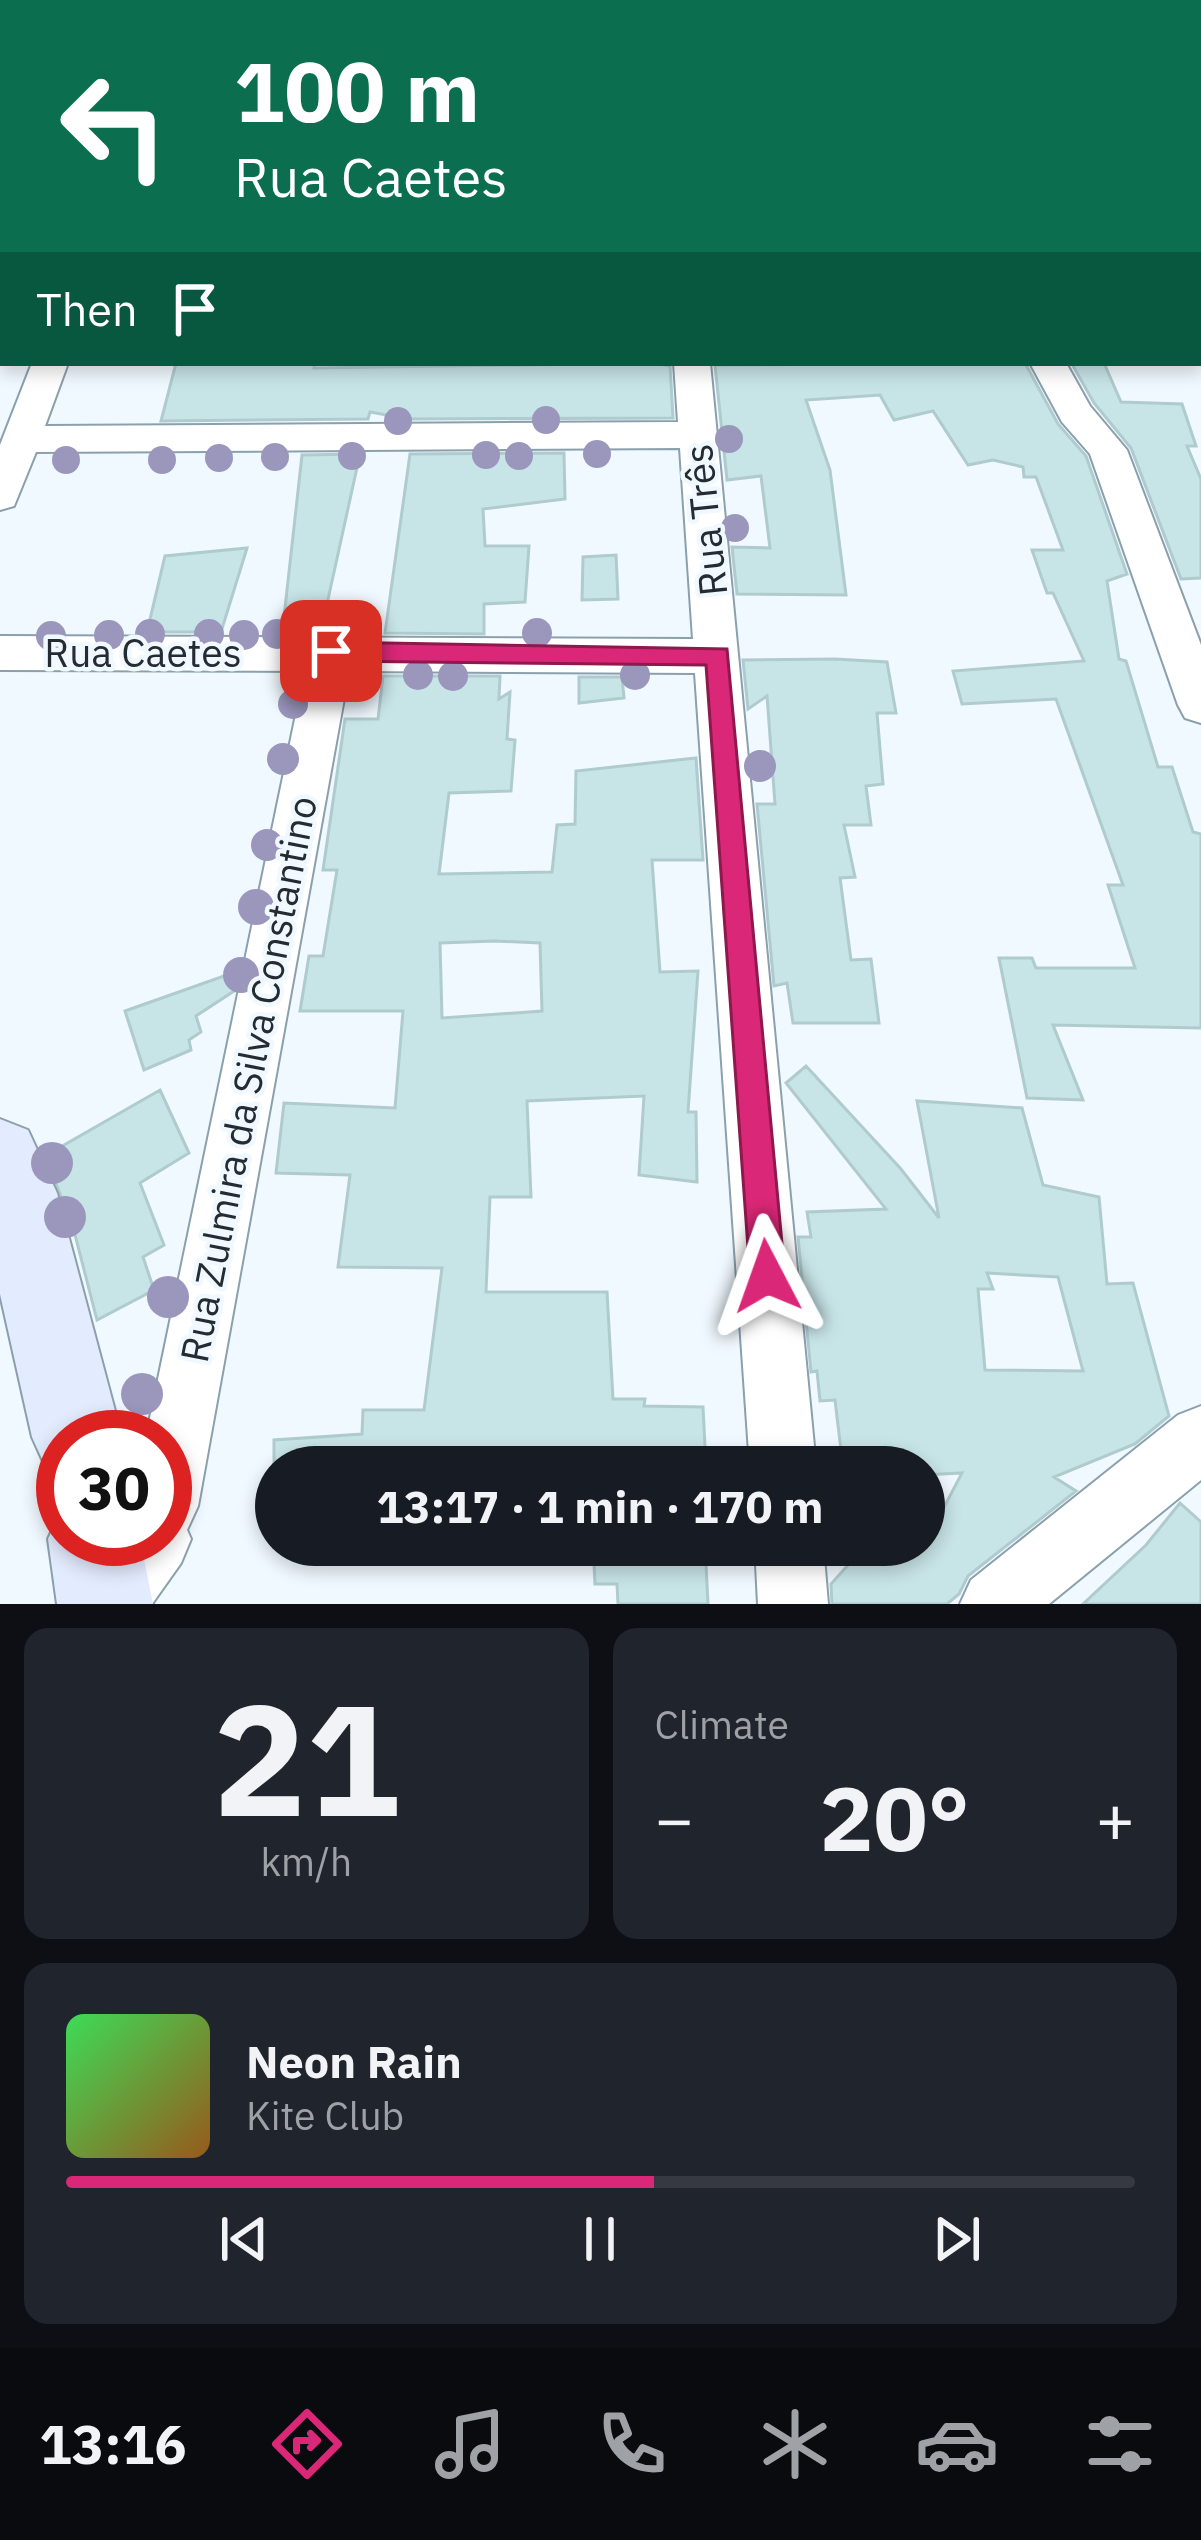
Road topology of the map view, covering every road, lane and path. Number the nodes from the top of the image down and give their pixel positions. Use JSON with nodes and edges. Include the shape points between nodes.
{"nodes":[{"id":1,"x":49,"y":366,"type":"edge"},
{"id":2,"x":692,"y":366,"type":"edge"},
{"id":3,"x":1050,"y":366,"type":"edge"},
{"id":4,"x":697,"y":435,"type":"junction"},
{"id":5,"x":21,"y":440,"type":"junction"},
{"id":6,"x":0,"y":496,"type":"edge"},
{"id":7,"x":331,"y":651,"type":"junction"},
{"id":8,"x":0,"y":653,"type":"edge"},
{"id":9,"x":718,"y":656,"type":"junction"},
{"id":10,"x":1201,"y":705,"type":"edge"},
{"id":11,"x":0,"y":1158,"type":"edge"},
{"id":12,"x":69,"y":1410,"type":"edge"},
{"id":13,"x":184,"y":1410,"type":"edge"},
{"id":14,"x":1201,"y":1438,"type":"edge"},
{"id":15,"x":780,"y":1446,"type":"edge"},
{"id":16,"x":100,"y":1566,"type":"edge"},
{"id":17,"x":137,"y":1566,"type":"edge"},
{"id":18,"x":791,"y":1566,"type":"edge"},
{"id":19,"x":108,"y":1604,"type":"edge"},
{"id":20,"x":794,"y":1604,"type":"edge"},
{"id":21,"x":995,"y":1604,"type":"edge"}],
"edges":[{"from":1,"to":5,"type":"street"},
{"from":2,"to":4,"type":"street","name":"Rua Três"},
{"from":3,"to":10,"type":"street","via":[[1108,450]]},
{"from":4,"to":5,"type":"street"},
{"from":4,"to":9,"type":"street","name":"Rua Três"},
{"from":5,"to":6,"type":"street"},
{"from":7,"to":8,"type":"street","name":"Rua Caetes"},
{"from":7,"to":9,"type":"street","name":"Rua Caetes"},
{"from":7,"to":13,"type":"street","name":"Rua Zulmira da Silva Constantino"},
{"from":9,"to":15,"type":"street","name":"Rua Três"},
{"from":11,"to":12,"type":"main road","via":[[16,1193]]},
{"from":14,"to":21,"type":"street"},
{"from":16,"to":19,"type":"main road"},
{"from":17,"to":19,"type":"street"},
{"from":18,"to":20,"type":"street"}]}
